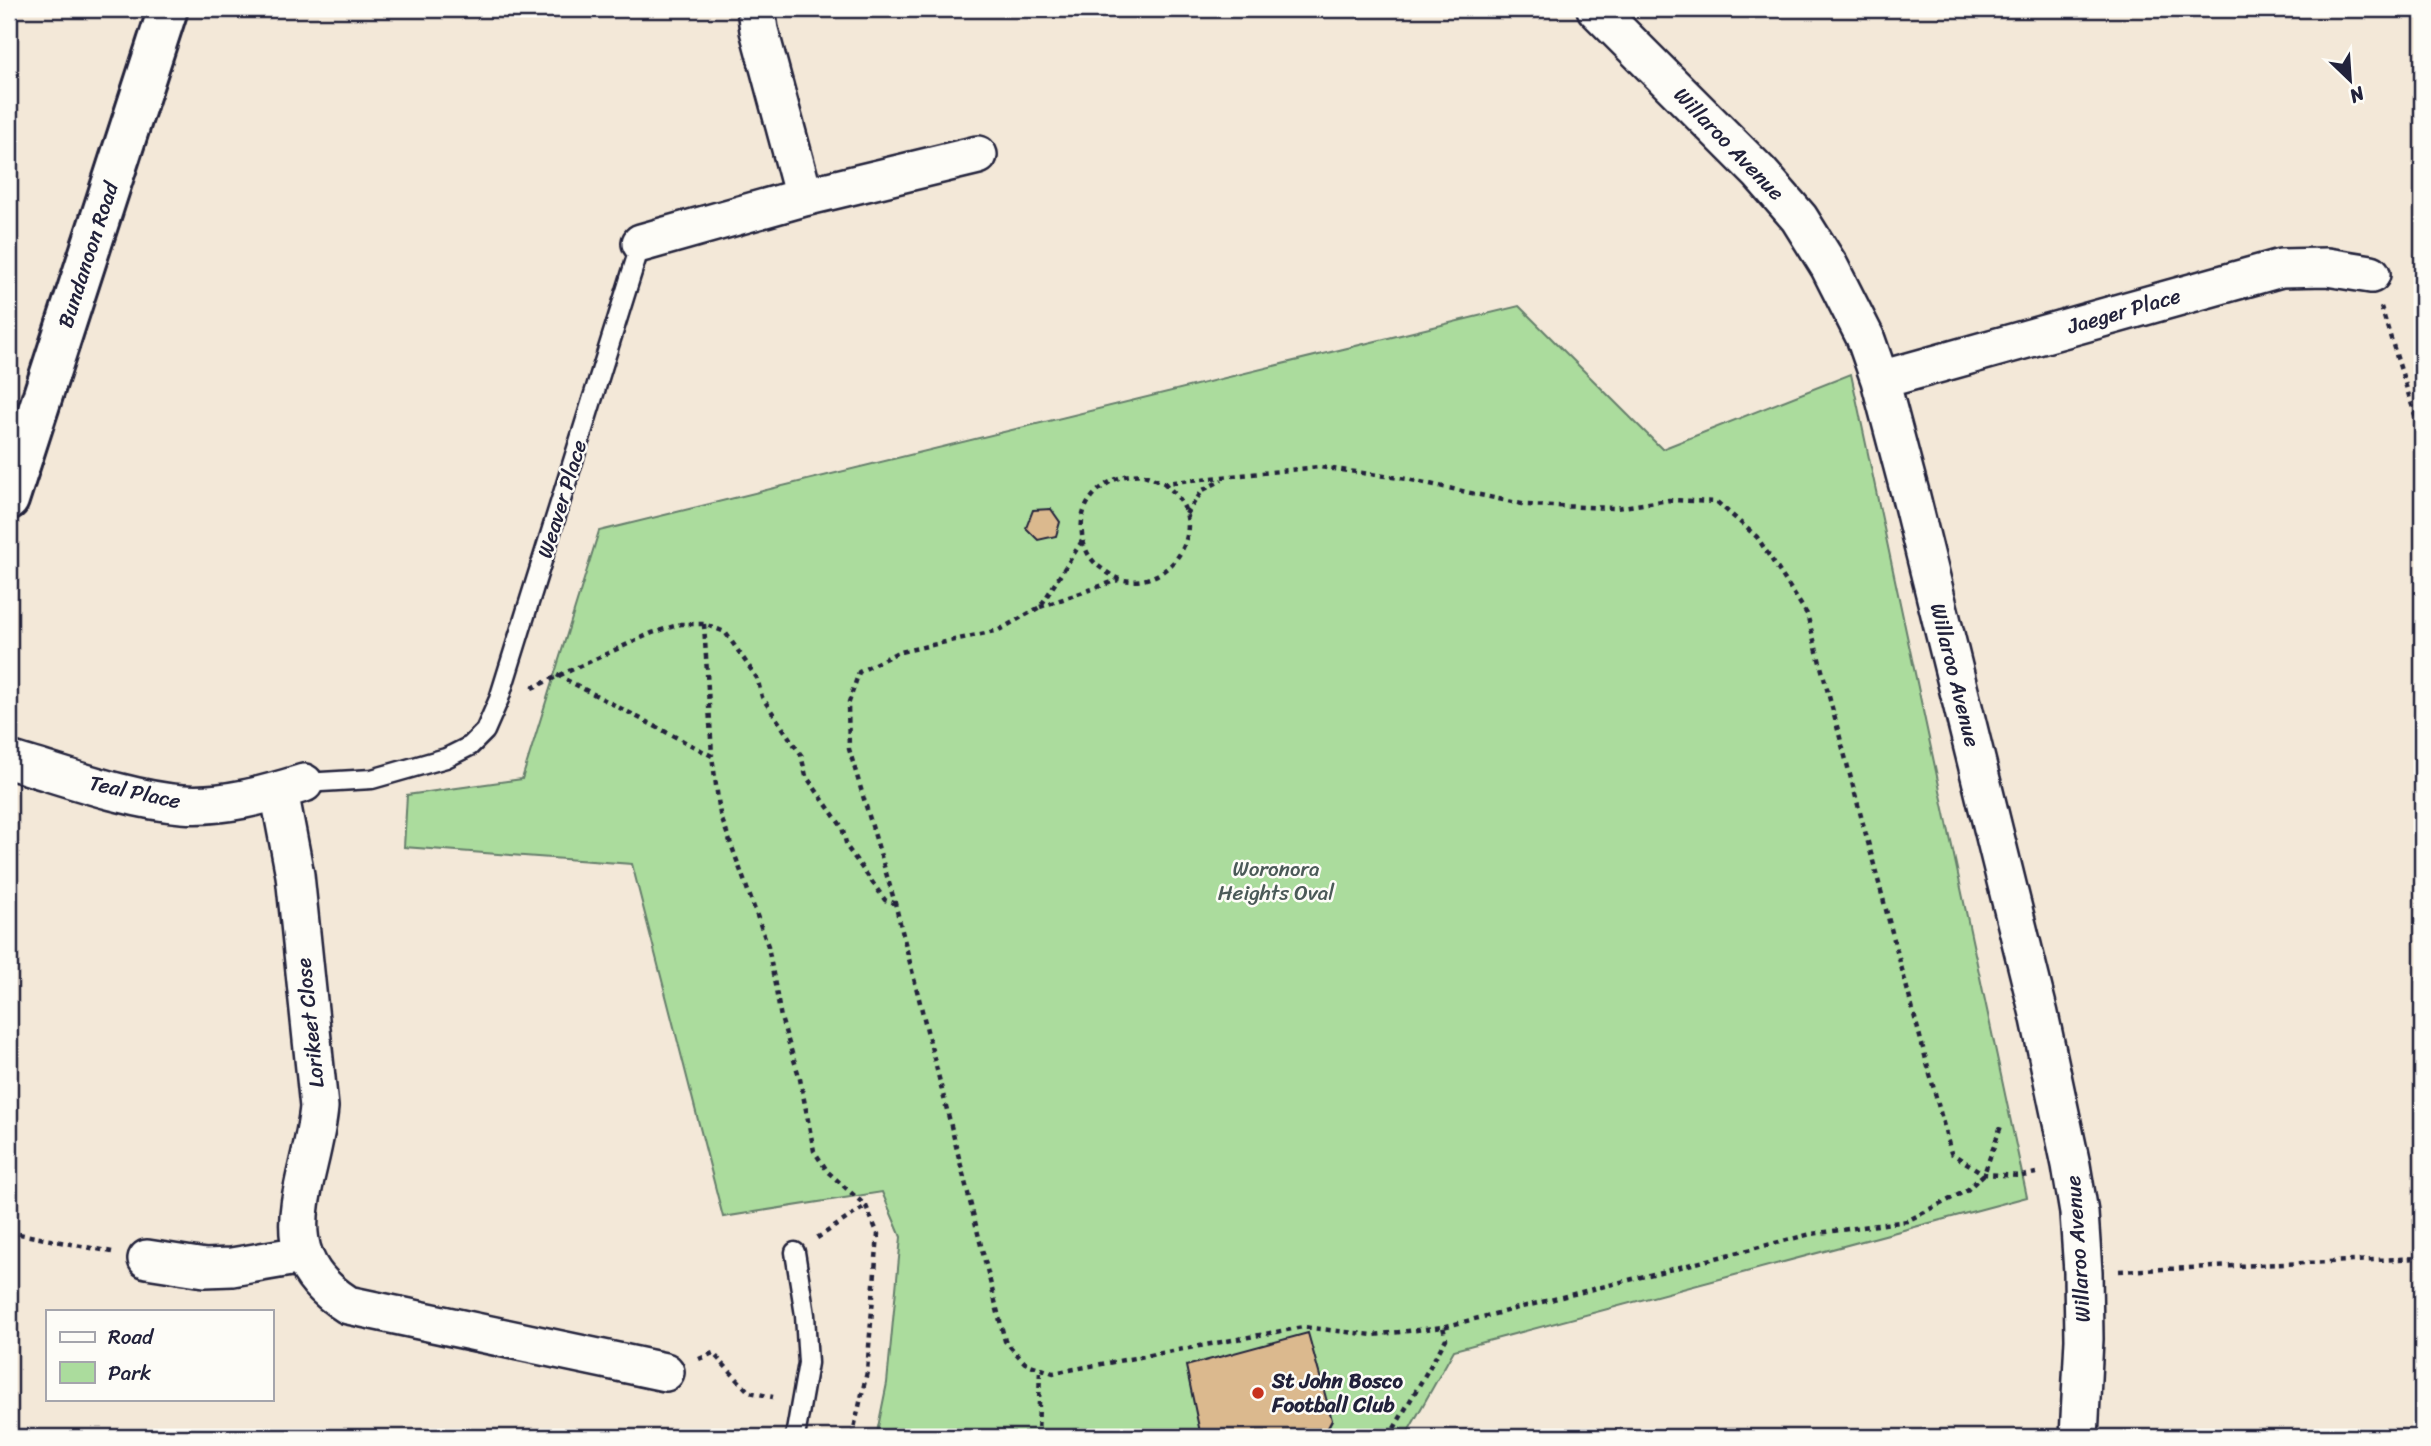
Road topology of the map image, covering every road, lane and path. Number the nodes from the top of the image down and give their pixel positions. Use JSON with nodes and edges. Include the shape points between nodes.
{"nodes":[{"id":1,"x":168,"y":9,"type":"edge"},
{"id":2,"x":756,"y":9,"type":"edge"},
{"id":3,"x":1596,"y":9,"type":"edge"},
{"id":4,"x":978,"y":155,"type":"dead end"},
{"id":5,"x":804,"y":197,"type":"junction"},
{"id":6,"x":641,"y":243,"type":"joint"},
{"id":7,"x":2371,"y":275,"type":"joint"},
{"id":8,"x":1880,"y":380,"type":"junction"},
{"id":9,"x":2422,"y":437,"type":"edge"},
{"id":10,"x":1226,"y":478,"type":"junction"},
{"id":11,"x":1164,"y":483,"type":"junction"},
{"id":12,"x":9,"y":500,"type":"edge"},
{"id":13,"x":1186,"y":514,"type":"junction"},
{"id":14,"x":1082,"y":541,"type":"junction"},
{"id":15,"x":1119,"y":579,"type":"junction"},
{"id":16,"x":1040,"y":607,"type":"junction"},
{"id":17,"x":704,"y":624,"type":"junction"},
{"id":18,"x":557,"y":675,"type":"junction"},
{"id":19,"x":499,"y":699,"type":"junction"},
{"id":20,"x":712,"y":756,"type":"junction"},
{"id":21,"x":9,"y":760,"type":"edge"},
{"id":22,"x":291,"y":787,"type":"junction"},
{"id":23,"x":895,"y":903,"type":"junction"},
{"id":24,"x":2001,"y":1126,"type":"dead end"},
{"id":25,"x":2071,"y":1165,"type":"junction"},
{"id":26,"x":1984,"y":1174,"type":"junction"},
{"id":27,"x":866,"y":1206,"type":"junction"},
{"id":28,"x":9,"y":1232,"type":"edge"},
{"id":29,"x":795,"y":1252,"type":"joint"},
{"id":30,"x":302,"y":1255,"type":"junction"},
{"id":31,"x":2422,"y":1258,"type":"edge"},
{"id":32,"x":147,"y":1259,"type":"joint"},
{"id":33,"x":2083,"y":1272,"type":"junction"},
{"id":34,"x":1443,"y":1327,"type":"junction"},
{"id":35,"x":1040,"y":1368,"type":"junction"},
{"id":36,"x":665,"y":1372,"type":"joint"},
{"id":37,"x":801,"y":1403,"type":"junction"},
{"id":38,"x":795,"y":1437,"type":"edge"},
{"id":39,"x":852,"y":1437,"type":"edge"},
{"id":40,"x":1038,"y":1437,"type":"edge"},
{"id":41,"x":1389,"y":1437,"type":"edge"},
{"id":42,"x":2079,"y":1437,"type":"edge"}],
"edges":[{"from":1,"to":12,"type":"street","name":"Bundanoon Road"},
{"from":2,"to":5,"type":"street"},
{"from":3,"to":8,"type":"street","name":"Willaroo Avenue","via":[[1799,218],[1865,337]]},
{"from":4,"to":5,"type":"street","name":"Weaver Place"},
{"from":5,"to":6,"type":"street","name":"Weaver Place"},
{"from":6,"to":19,"type":"lane","name":"Weaver Place"},
{"from":7,"to":8,"type":"street","name":"Jaeger Place","via":[[2327,267],[2281,268]]},
{"from":7,"to":9,"type":"path"},
{"from":8,"to":25,"type":"street","name":"Willaroo Avenue","via":[[2039,1013]]},
{"from":10,"to":11,"type":"path"},
{"from":10,"to":13,"type":"path","via":[[1203,490]]},
{"from":10,"to":26,"type":"path","via":[[1319,467],[1407,479],[1525,505],[1616,508],[1669,500],[1717,502],[1757,537],[1807,614],[1951,1153]]},
{"from":11,"to":13,"type":"path"},
{"from":11,"to":14,"type":"path","via":[[1146,475],[1131,475],[1103,485],[1088,502]]},
{"from":13,"to":15,"type":"path","via":[[1186,543],[1168,569],[1143,581]]},
{"from":14,"to":15,"type":"path","via":[[1094,564]]},
{"from":14,"to":16,"type":"path"},
{"from":15,"to":16,"type":"path"},
{"from":16,"to":23,"type":"path","via":[[999,630],[895,653],[859,672],[848,705],[849,749]]},
{"from":17,"to":18,"type":"path","via":[[681,624],[652,633]]},
{"from":17,"to":20,"type":"path"},
{"from":17,"to":23,"type":"path","via":[[725,632],[751,669],[762,697],[801,755],[806,776],[842,827],[847,846],[885,900]]},
{"from":18,"to":19,"type":"path","via":[[520,695]]},
{"from":18,"to":20,"type":"path"},
{"from":19,"to":22,"type":"lane","name":"Weaver Place","via":[[485,731],[470,746],[446,758],[372,779]]},
{"from":20,"to":27,"type":"path","via":[[720,814],[768,946],[814,1151],[828,1172]]},
{"from":21,"to":22,"type":"street","name":"Teal Place","via":[[142,798],[183,804],[224,803]]},
{"from":22,"to":30,"type":"street","name":"Lorikeet Close","via":[[318,1107],[298,1224]]},
{"from":23,"to":35,"type":"path","via":[[1005,1341],[1025,1363]]},
{"from":24,"to":26,"type":"path"},
{"from":25,"to":26,"type":"path","via":[[2022,1176]]},
{"from":25,"to":33,"type":"street","name":"Willaroo Avenue"},
{"from":26,"to":34,"type":"path","via":[[1966,1191],[1907,1221],[1811,1234]]},
{"from":27,"to":29,"type":"path"},
{"from":27,"to":39,"type":"path","via":[[878,1234],[867,1372]]},
{"from":28,"to":32,"type":"path"},
{"from":29,"to":37,"type":"lane","via":[[808,1363]]},
{"from":30,"to":32,"type":"street","via":[[205,1268]]},
{"from":30,"to":36,"type":"street","name":"Lorikeet Close","via":[[314,1277],[348,1305]]},
{"from":31,"to":33,"type":"path"},
{"from":33,"to":42,"type":"street","name":"Willaroo Avenue"},
{"from":34,"to":35,"type":"path","via":[[1373,1335],[1303,1327],[1053,1373]]},
{"from":34,"to":41,"type":"path","via":[[1446,1339]]},
{"from":35,"to":40,"type":"path"},
{"from":36,"to":37,"type":"path","via":[[713,1353],[749,1392]]},
{"from":37,"to":38,"type":"lane"}]}
